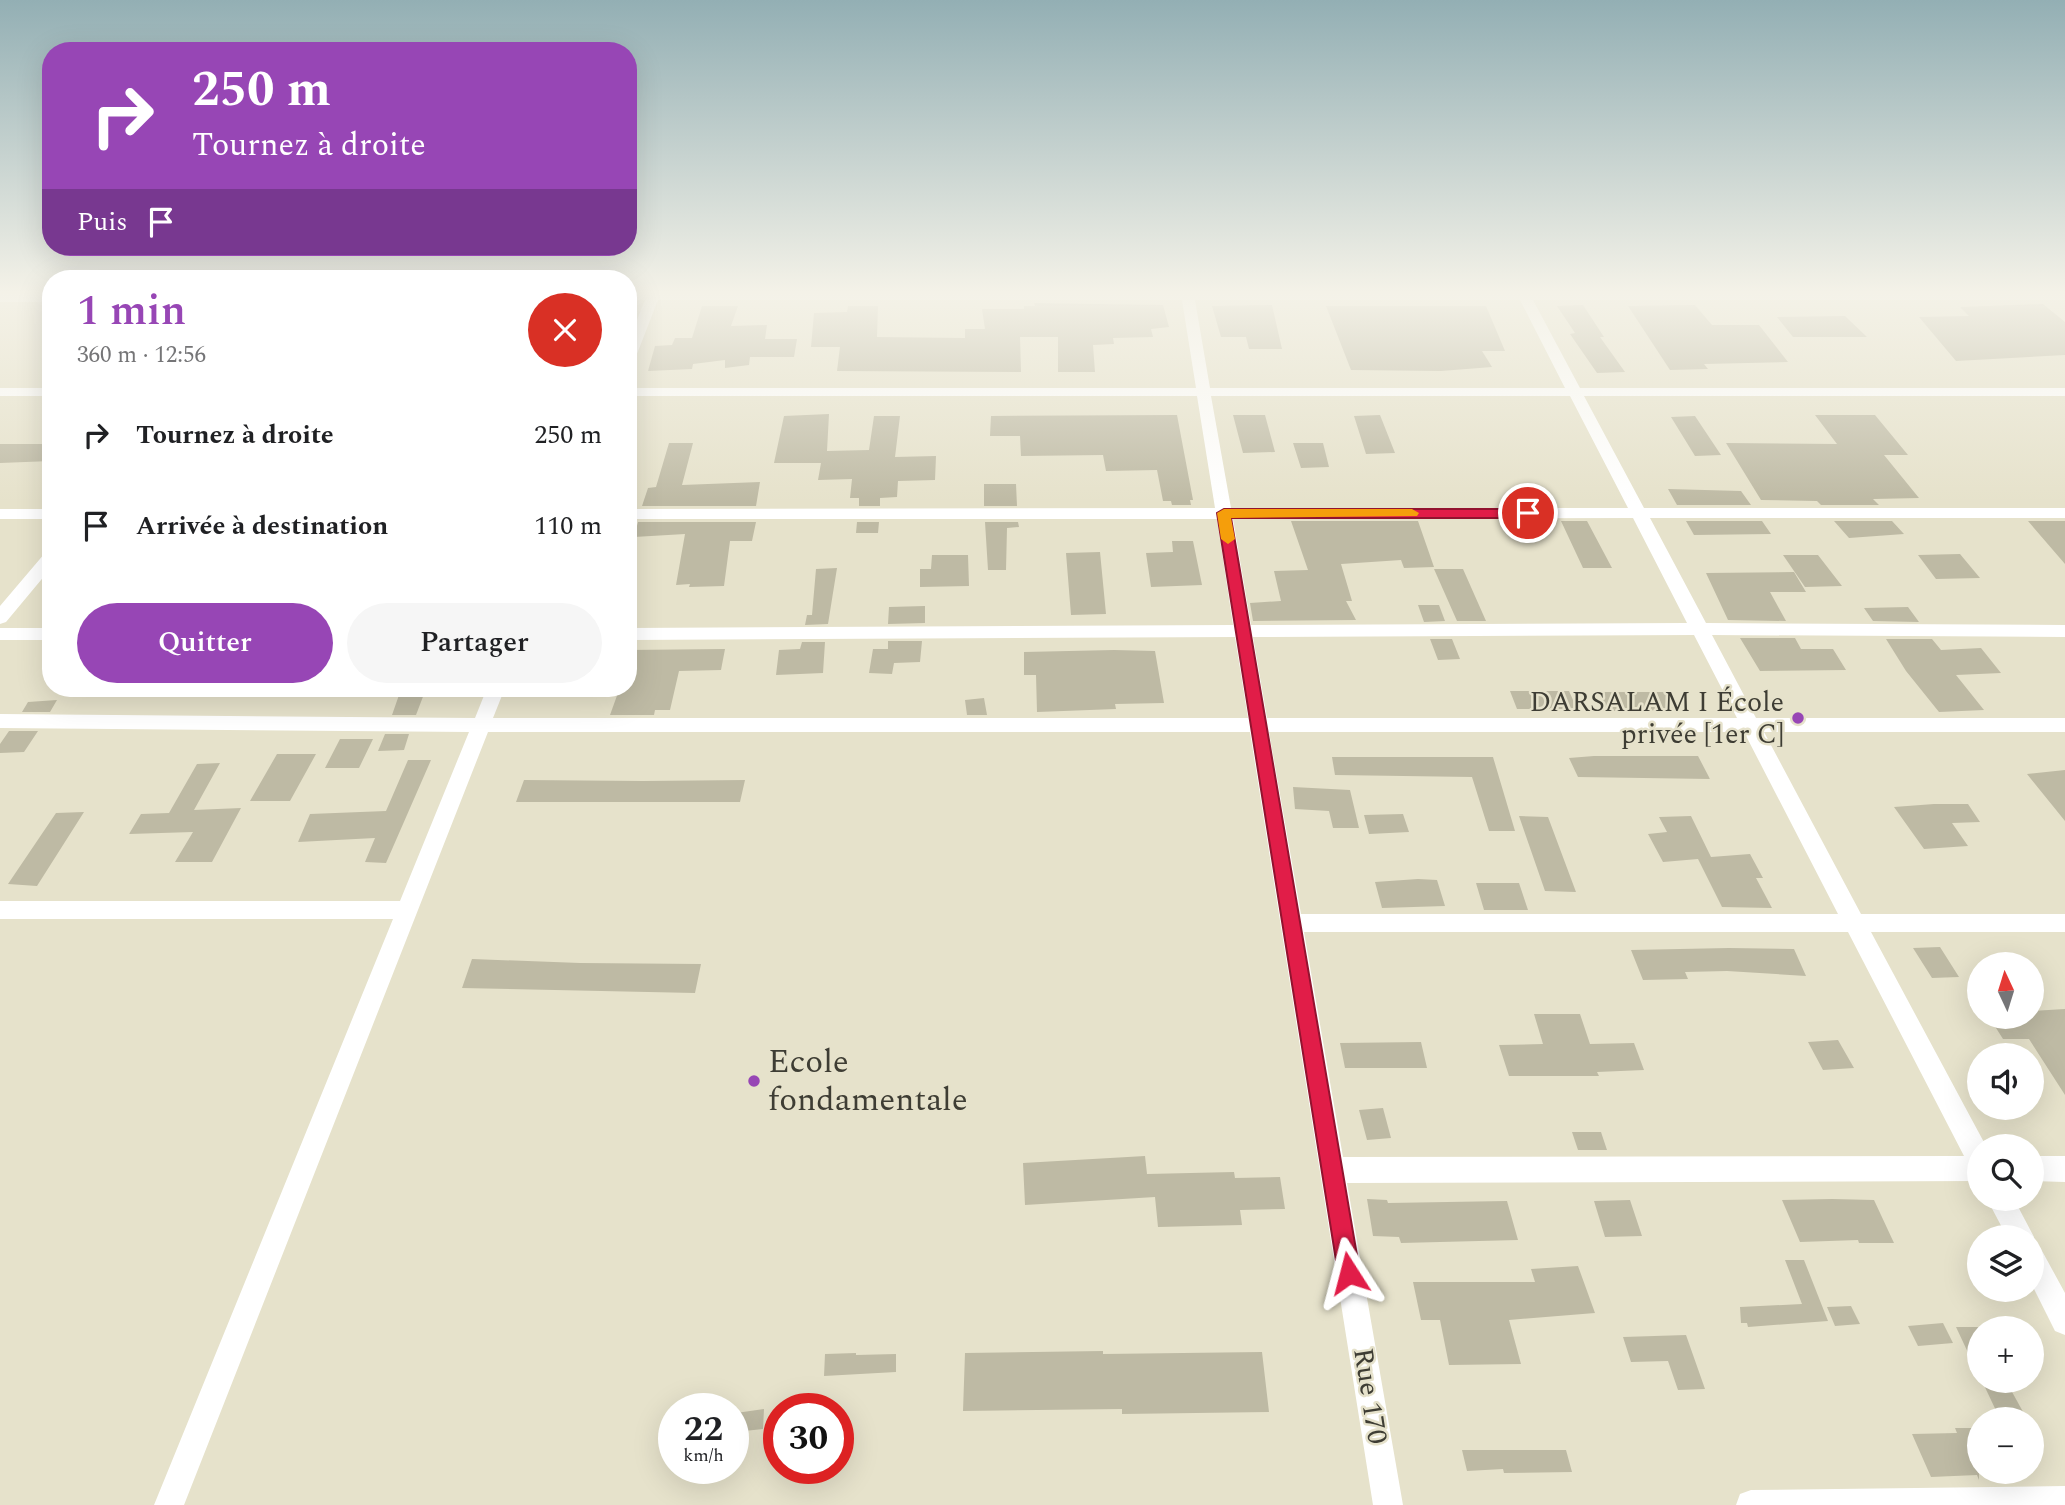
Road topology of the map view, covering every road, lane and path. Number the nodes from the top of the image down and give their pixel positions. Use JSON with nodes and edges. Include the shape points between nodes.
{"nodes":[{"id":1,"x":1199,"y":362,"type":"edge"},
{"id":2,"x":1558,"y":362,"type":"edge"},
{"id":3,"x":0,"y":392,"type":"edge"},
{"id":4,"x":42,"y":392,"type":"edge"},
{"id":5,"x":637,"y":392,"type":"edge"},
{"id":6,"x":1204,"y":392,"type":"junction"},
{"id":7,"x":1574,"y":392,"type":"junction"},
{"id":8,"x":2065,"y":392,"type":"edge"},
{"id":9,"x":1224,"y":513,"type":"junction"},
{"id":10,"x":1638,"y":513,"type":"junction"},
{"id":11,"x":2065,"y":513,"type":"edge"},
{"id":12,"x":0,"y":514,"type":"edge"},
{"id":13,"x":42,"y":514,"type":"edge"},
{"id":14,"x":637,"y":514,"type":"edge"},
{"id":15,"x":42,"y":568,"type":"edge"},
{"id":16,"x":0,"y":618,"type":"edge"},
{"id":17,"x":1699,"y":629,"type":"junction"},
{"id":18,"x":1243,"y":630,"type":"junction"},
{"id":19,"x":2065,"y":631,"type":"edge"},
{"id":20,"x":0,"y":634,"type":"edge"},
{"id":21,"x":42,"y":634,"type":"edge"},
{"id":22,"x":637,"y":634,"type":"edge"},
{"id":23,"x":493,"y":697,"type":"edge"},
{"id":24,"x":0,"y":721,"type":"edge"},
{"id":25,"x":482,"y":725,"type":"junction"},
{"id":26,"x":1259,"y":725,"type":"junction"},
{"id":27,"x":1750,"y":725,"type":"junction"},
{"id":28,"x":2065,"y":725,"type":"edge"},
{"id":29,"x":0,"y":910,"type":"edge"},
{"id":30,"x":407,"y":910,"type":"junction"},
{"id":31,"x":1290,"y":923,"type":"junction"},
{"id":32,"x":2065,"y":923,"type":"edge"},
{"id":33,"x":1855,"y":924,"type":"junction"},
{"id":34,"x":1967,"y":1136,"type":"edge"},
{"id":35,"x":2065,"y":1169,"type":"edge"},
{"id":36,"x":1332,"y":1170,"type":"junction"},
{"id":37,"x":1967,"y":1170,"type":"edge"},
{"id":38,"x":2044,"y":1170,"type":"edge"},
{"id":39,"x":2044,"y":1281,"type":"edge"},
{"id":40,"x":2065,"y":1321,"type":"edge"},
{"id":41,"x":2065,"y":1501,"type":"edge"},
{"id":42,"x":169,"y":1505,"type":"edge"},
{"id":43,"x":1388,"y":1505,"type":"edge"},
{"id":44,"x":1751,"y":1505,"type":"edge"}],
"edges":[{"from":1,"to":6,"type":"street","name":"Rue 170"},
{"from":2,"to":7,"type":"street"},
{"from":3,"to":4,"type":"street"},
{"from":5,"to":6,"type":"street"},
{"from":6,"to":7,"type":"street"},
{"from":6,"to":9,"type":"street","name":"Rue 170"},
{"from":7,"to":8,"type":"street"},
{"from":7,"to":10,"type":"street"},
{"from":9,"to":10,"type":"street"},
{"from":9,"to":14,"type":"street"},
{"from":9,"to":18,"type":"street","name":"Rue 170"},
{"from":10,"to":11,"type":"street"},
{"from":10,"to":17,"type":"street"},
{"from":12,"to":13,"type":"street"},
{"from":15,"to":16,"type":"street"},
{"from":17,"to":18,"type":"street"},
{"from":17,"to":19,"type":"street"},
{"from":17,"to":27,"type":"street"},
{"from":18,"to":22,"type":"street"},
{"from":18,"to":26,"type":"street","name":"Rue 170"},
{"from":20,"to":21,"type":"street"},
{"from":23,"to":25,"type":"street"},
{"from":24,"to":25,"type":"street"},
{"from":25,"to":26,"type":"street"},
{"from":25,"to":30,"type":"street"},
{"from":26,"to":27,"type":"street"},
{"from":26,"to":31,"type":"street","name":"Rue 170"},
{"from":27,"to":28,"type":"street"},
{"from":27,"to":33,"type":"street"},
{"from":29,"to":30,"type":"street"},
{"from":30,"to":42,"type":"street"},
{"from":31,"to":33,"type":"street"},
{"from":31,"to":36,"type":"street","name":"Rue 170"},
{"from":32,"to":33,"type":"street"},
{"from":33,"to":34,"type":"street"},
{"from":35,"to":38,"type":"street"},
{"from":36,"to":37,"type":"street"},
{"from":36,"to":43,"type":"street","name":"Rue 170"},
{"from":39,"to":40,"type":"street"},
{"from":41,"to":44,"type":"street"}]}
